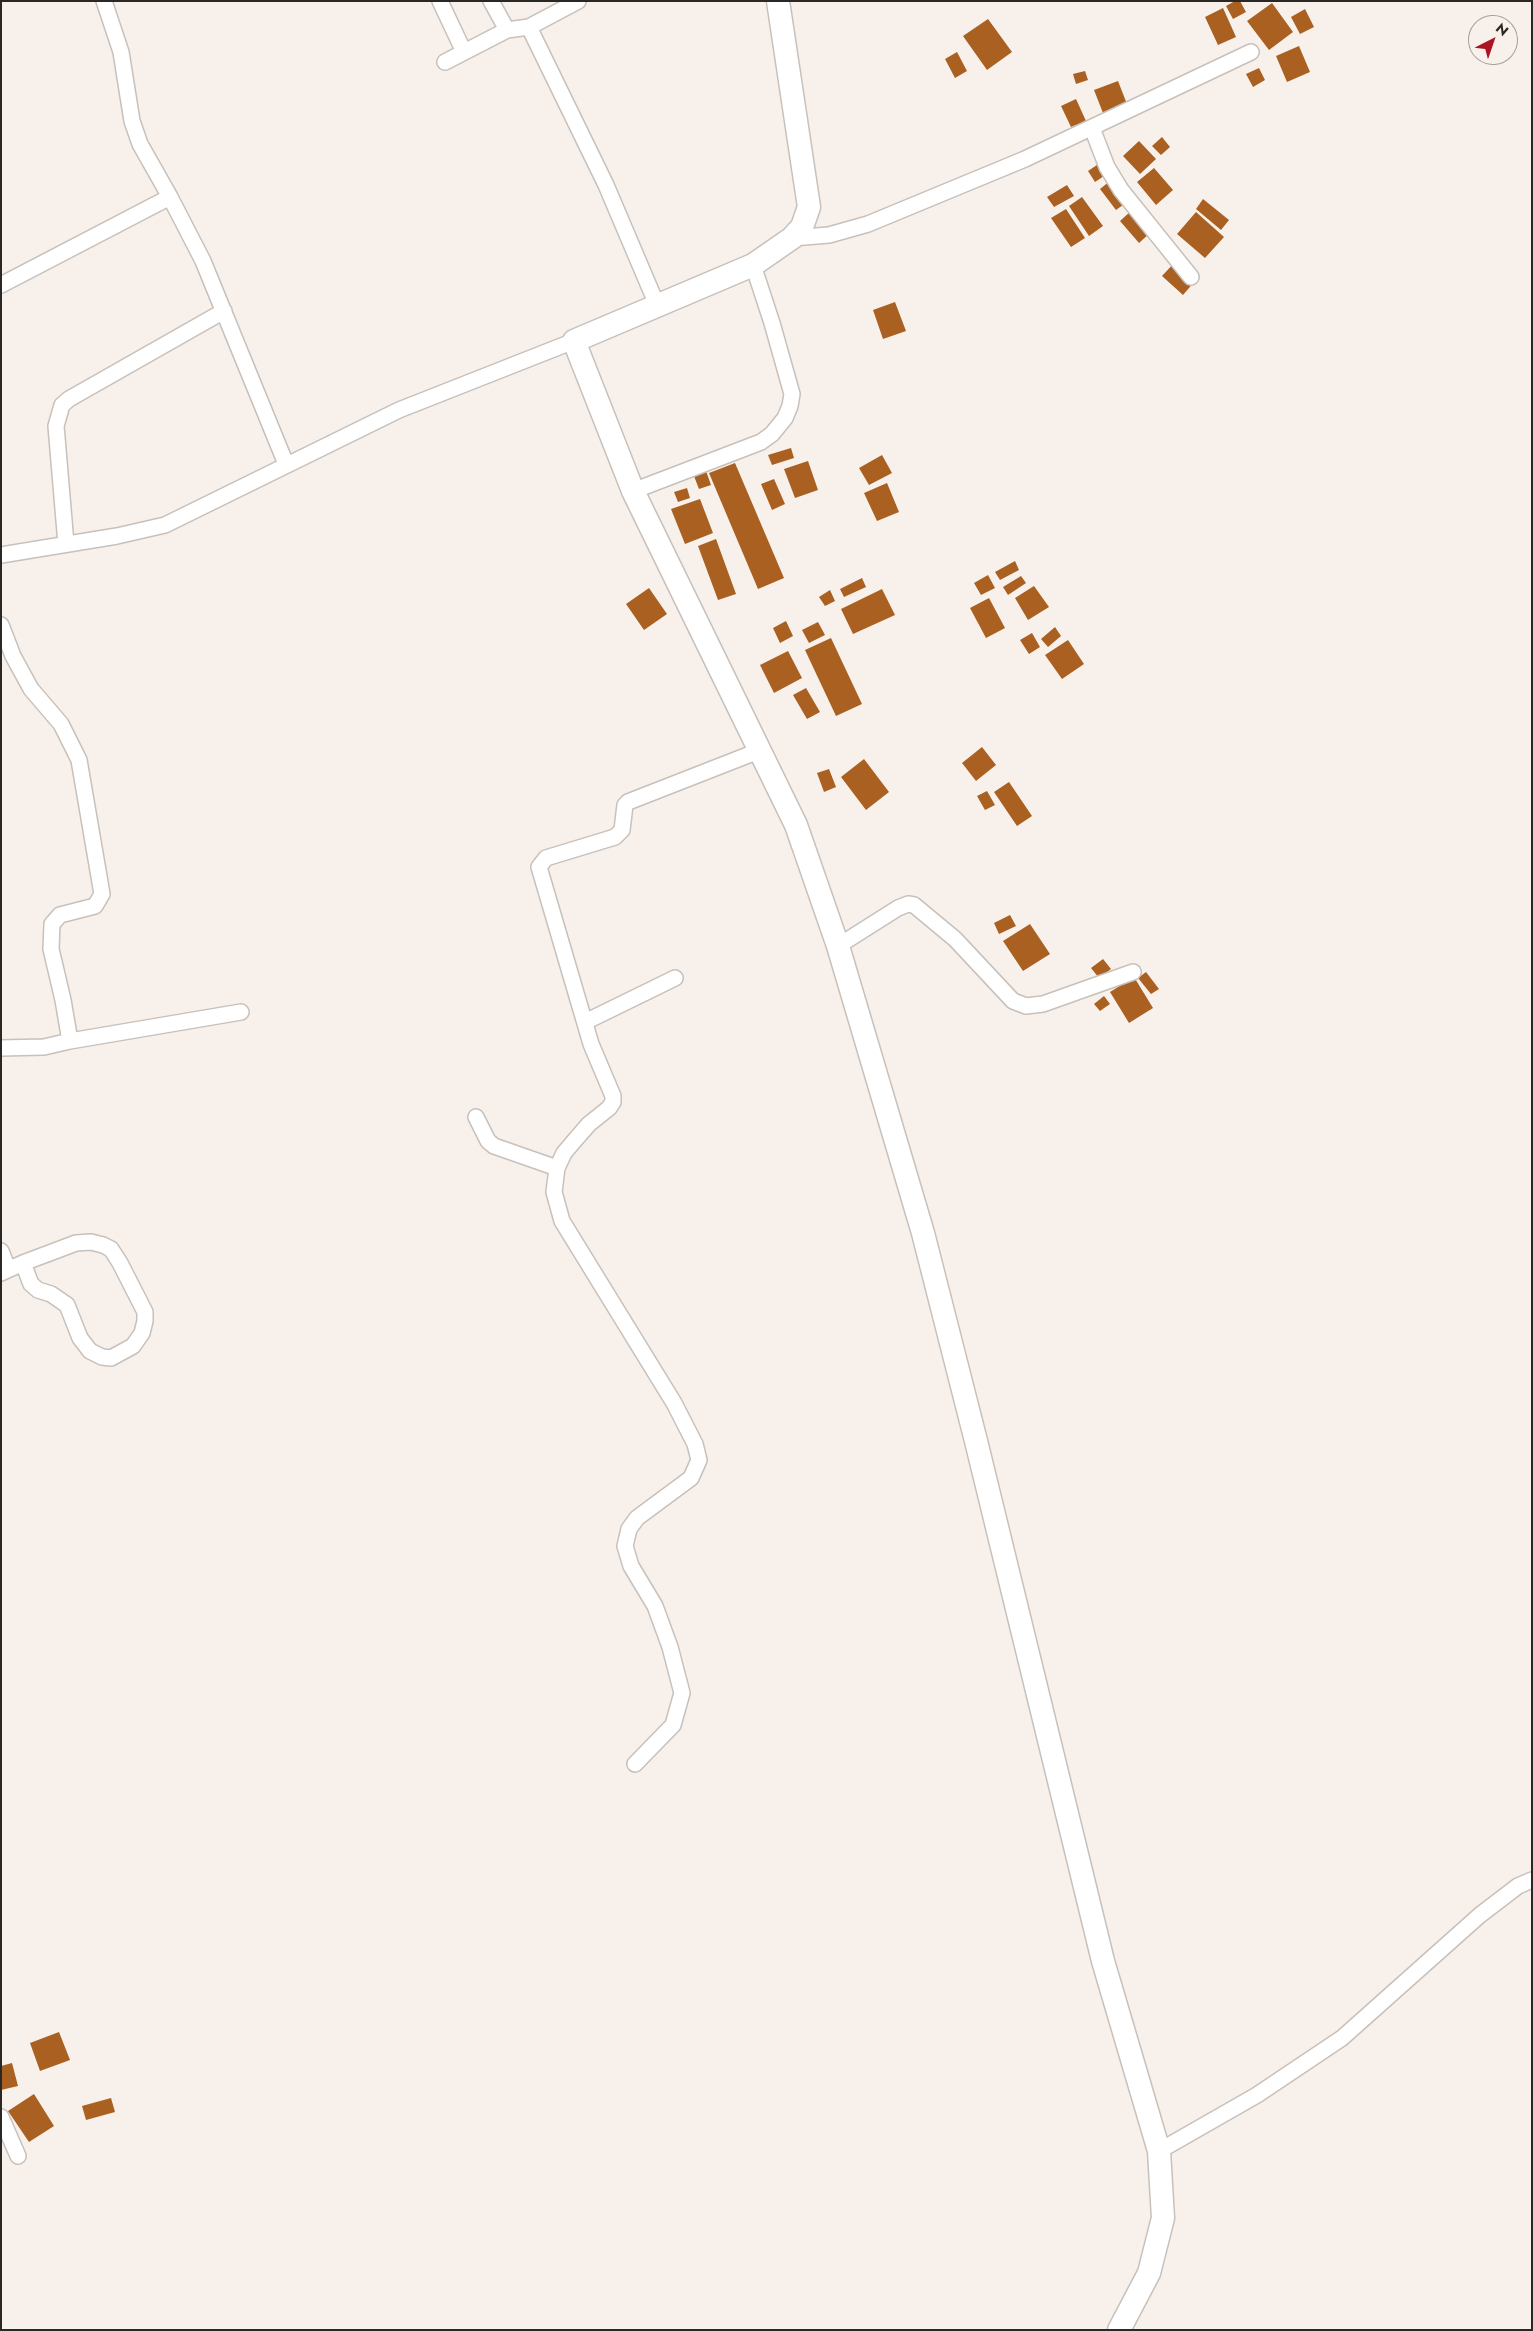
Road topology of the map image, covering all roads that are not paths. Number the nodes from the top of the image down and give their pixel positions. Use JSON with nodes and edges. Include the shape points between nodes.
{"nodes":[{"id":1,"x":104,"y":1,"type":"edge"},
{"id":2,"x":440,"y":1,"type":"edge"},
{"id":3,"x":491,"y":1,"type":"edge"},
{"id":4,"x":578,"y":1,"type":"edge"},
{"id":5,"x":778,"y":1,"type":"edge"},
{"id":6,"x":529,"y":27,"type":"junction"},
{"id":7,"x":507,"y":30,"type":"junction"},
{"id":8,"x":464,"y":52,"type":"junction"},
{"id":9,"x":1251,"y":52,"type":"dead end"},
{"id":10,"x":445,"y":62,"type":"dead end"},
{"id":11,"x":1092,"y":128,"type":"junction"},
{"id":12,"x":170,"y":197,"type":"junction"},
{"id":13,"x":792,"y":238,"type":"junction"},
{"id":14,"x":752,"y":265,"type":"junction"},
{"id":15,"x":1191,"y":277,"type":"dead end"},
{"id":16,"x":1,"y":284,"type":"edge"},
{"id":17,"x":657,"y":305,"type":"junction"},
{"id":18,"x":224,"y":311,"type":"junction"},
{"id":19,"x":574,"y":341,"type":"junction"},
{"id":20,"x":286,"y":464,"type":"junction"},
{"id":21,"x":633,"y":491,"type":"junction"},
{"id":22,"x":66,"y":544,"type":"junction"},
{"id":23,"x":1,"y":555,"type":"edge"},
{"id":24,"x":1,"y":625,"type":"edge"},
{"id":25,"x":760,"y":750,"type":"junction"},
{"id":26,"x":838,"y":946,"type":"junction"},
{"id":27,"x":1133,"y":972,"type":"dead end"},
{"id":28,"x":675,"y":978,"type":"dead end"},
{"id":29,"x":241,"y":1012,"type":"dead end"},
{"id":30,"x":585,"y":1022,"type":"junction"},
{"id":31,"x":70,"y":1041,"type":"junction"},
{"id":32,"x":1,"y":1048,"type":"edge"},
{"id":33,"x":476,"y":1117,"type":"dead end"},
{"id":34,"x":557,"y":1168,"type":"junction"},
{"id":35,"x":1,"y":1250,"type":"edge"},
{"id":36,"x":23,"y":1264,"type":"junction"},
{"id":37,"x":5,"y":1271,"type":"edge"},
{"id":38,"x":635,"y":1764,"type":"dead end"},
{"id":39,"x":1532,"y":1880,"type":"edge"},
{"id":40,"x":1,"y":2117,"type":"edge"},
{"id":41,"x":1159,"y":2151,"type":"junction"},
{"id":42,"x":18,"y":2156,"type":"dead end"},
{"id":43,"x":1119,"y":2330,"type":"edge"}],
"edges":[{"from":1,"to":12,"type":"street","via":[[121,52],[132,121],[140,144]]},
{"from":2,"to":8,"type":"street"},
{"from":3,"to":7,"type":"street"},
{"from":4,"to":6,"type":"street"},
{"from":5,"to":13,"type":"street","via":[[809,207],[802,227]]},
{"from":6,"to":7,"type":"street"},
{"from":6,"to":17,"type":"street","via":[[606,185]]},
{"from":7,"to":8,"type":"street"},
{"from":8,"to":10,"type":"street"},
{"from":9,"to":11,"type":"street"},
{"from":11,"to":13,"type":"street","via":[[868,224],[829,235]]},
{"from":11,"to":15,"type":"street","via":[[1107,167],[1121,190]]},
{"from":12,"to":16,"type":"street"},
{"from":12,"to":18,"type":"street"},
{"from":13,"to":14,"type":"street"},
{"from":14,"to":17,"type":"street"},
{"from":14,"to":21,"type":"street","via":[[792,394],[786,418],[761,442]]},
{"from":17,"to":19,"type":"street"},
{"from":18,"to":20,"type":"street"},
{"from":18,"to":22,"type":"street","via":[[62,405],[56,426]]},
{"from":19,"to":20,"type":"street","via":[[399,410]]},
{"from":19,"to":21,"type":"street"},
{"from":20,"to":22,"type":"street","via":[[165,525]]},
{"from":21,"to":25,"type":"street"},
{"from":22,"to":23,"type":"street"},
{"from":24,"to":31,"type":"street","via":[[31,689],[61,724],[79,760],[102,894],[95,906],[60,915],[52,924],[51,949]]},
{"from":25,"to":26,"type":"street","via":[[796,825]]},
{"from":25,"to":30,"type":"street","via":[[628,802],[622,830],[615,836],[546,858],[541,863]]},
{"from":26,"to":27,"type":"street","via":[[908,904],[914,905],[955,939],[1013,1001],[1026,1006],[1043,1004]]},
{"from":26,"to":41,"type":"street","via":[[923,1232],[1102,1961]]},
{"from":28,"to":30,"type":"street"},
{"from":29,"to":31,"type":"street"},
{"from":30,"to":34,"type":"street","via":[[613,1102],[575,1140]]},
{"from":31,"to":32,"type":"street","via":[[44,1047]]},
{"from":33,"to":34,"type":"street","via":[[494,1146]]},
{"from":34,"to":38,"type":"street","via":[[554,1192],[562,1221],[674,1403],[696,1444],[699,1460],[691,1478],[637,1518],[629,1529],[625,1546],[631,1566],[655,1606],[682,1693],[673,1725]]},
{"from":35,"to":37,"type":"street"},
{"from":36,"to":36,"type":"street","via":[[76,1243],[91,1242],[111,1249],[145,1312],[142,1333],[133,1346],[111,1358],[90,1351],[80,1338],[67,1305],[31,1284]]},
{"from":36,"to":37,"type":"street"},
{"from":39,"to":41,"type":"street","via":[[1518,1886],[1480,1915],[1342,2038],[1257,2095]]},
{"from":40,"to":42,"type":"street"},
{"from":41,"to":43,"type":"street","via":[[1163,2218],[1148,2273]]}]}
